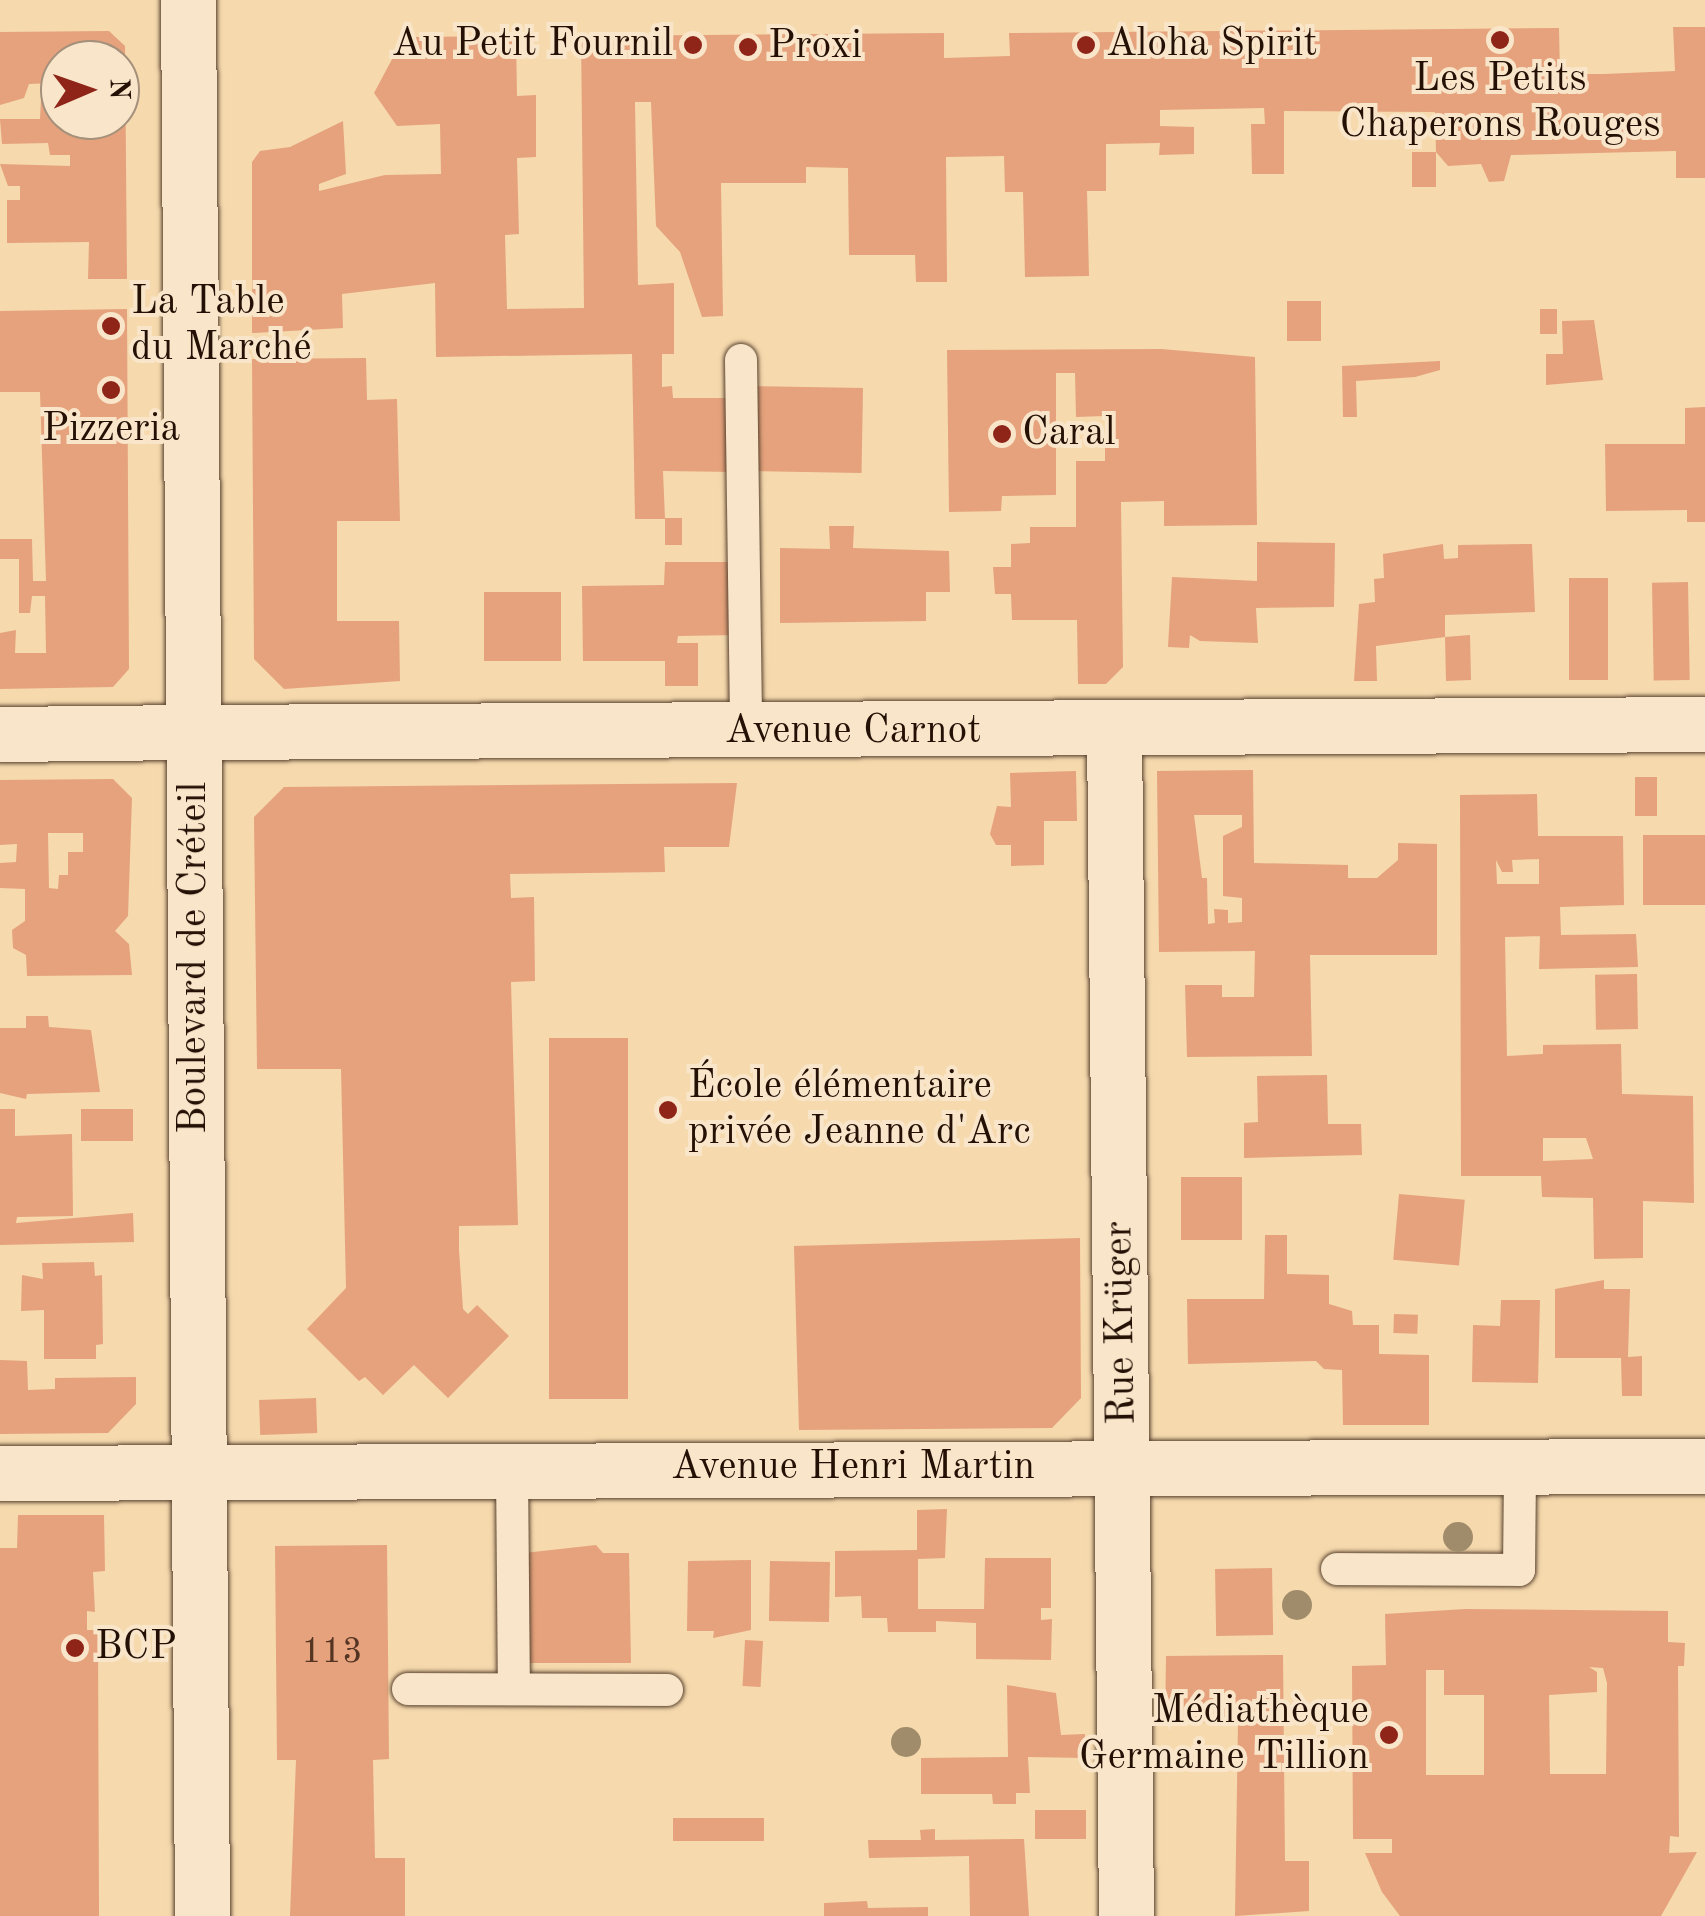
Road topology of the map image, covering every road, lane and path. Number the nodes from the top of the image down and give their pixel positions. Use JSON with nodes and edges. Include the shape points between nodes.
{"nodes":[{"id":1,"x":188,"y":0,"type":"edge"},
{"id":2,"x":741,"y":360,"type":"dead end"},
{"id":3,"x":1705,"y":724,"type":"edge"},
{"id":4,"x":1114,"y":730,"type":"junction"},
{"id":5,"x":194,"y":732,"type":"junction"},
{"id":6,"x":746,"y":733,"type":"junction"},
{"id":7,"x":0,"y":734,"type":"edge"},
{"id":8,"x":1124,"y":1466,"type":"junction"},
{"id":9,"x":1705,"y":1466,"type":"edge"},
{"id":10,"x":1520,"y":1468,"type":"junction"},
{"id":11,"x":512,"y":1469,"type":"junction"},
{"id":12,"x":198,"y":1471,"type":"junction"},
{"id":13,"x":0,"y":1472,"type":"edge"},
{"id":14,"x":1338,"y":1570,"type":"dead end"},
{"id":15,"x":408,"y":1689,"type":"dead end"},
{"id":16,"x":514,"y":1690,"type":"junction"},
{"id":17,"x":667,"y":1690,"type":"dead end"},
{"id":18,"x":202,"y":1916,"type":"edge"},
{"id":19,"x":1126,"y":1916,"type":"edge"}],
"edges":[{"from":1,"to":5,"type":"street","name":"Boulevard de Créteil"},
{"from":2,"to":6,"type":"lane"},
{"from":3,"to":4,"type":"street","name":"Avenue Carnot"},
{"from":4,"to":6,"type":"street","name":"Avenue Carnot"},
{"from":4,"to":8,"type":"street","name":"Rue Krüger"},
{"from":5,"to":6,"type":"street","name":"Avenue Carnot"},
{"from":5,"to":7,"type":"street","name":"Avenue Carnot"},
{"from":5,"to":12,"type":"street","name":"Boulevard de Créteil"},
{"from":8,"to":10,"type":"street","name":"Avenue Henri Martin"},
{"from":8,"to":11,"type":"street","name":"Avenue Henri Martin"},
{"from":8,"to":19,"type":"street","name":"Rue Krüger"},
{"from":9,"to":10,"type":"street","name":"Avenue Henri Martin"},
{"from":10,"to":14,"type":"lane","via":[[1519,1570]]},
{"from":11,"to":12,"type":"street","name":"Avenue Henri Martin"},
{"from":11,"to":16,"type":"lane"},
{"from":12,"to":13,"type":"street","name":"Avenue Henri Martin"},
{"from":12,"to":18,"type":"street","name":"Boulevard de Créteil"},
{"from":15,"to":16,"type":"lane"},
{"from":16,"to":17,"type":"lane"}]}
